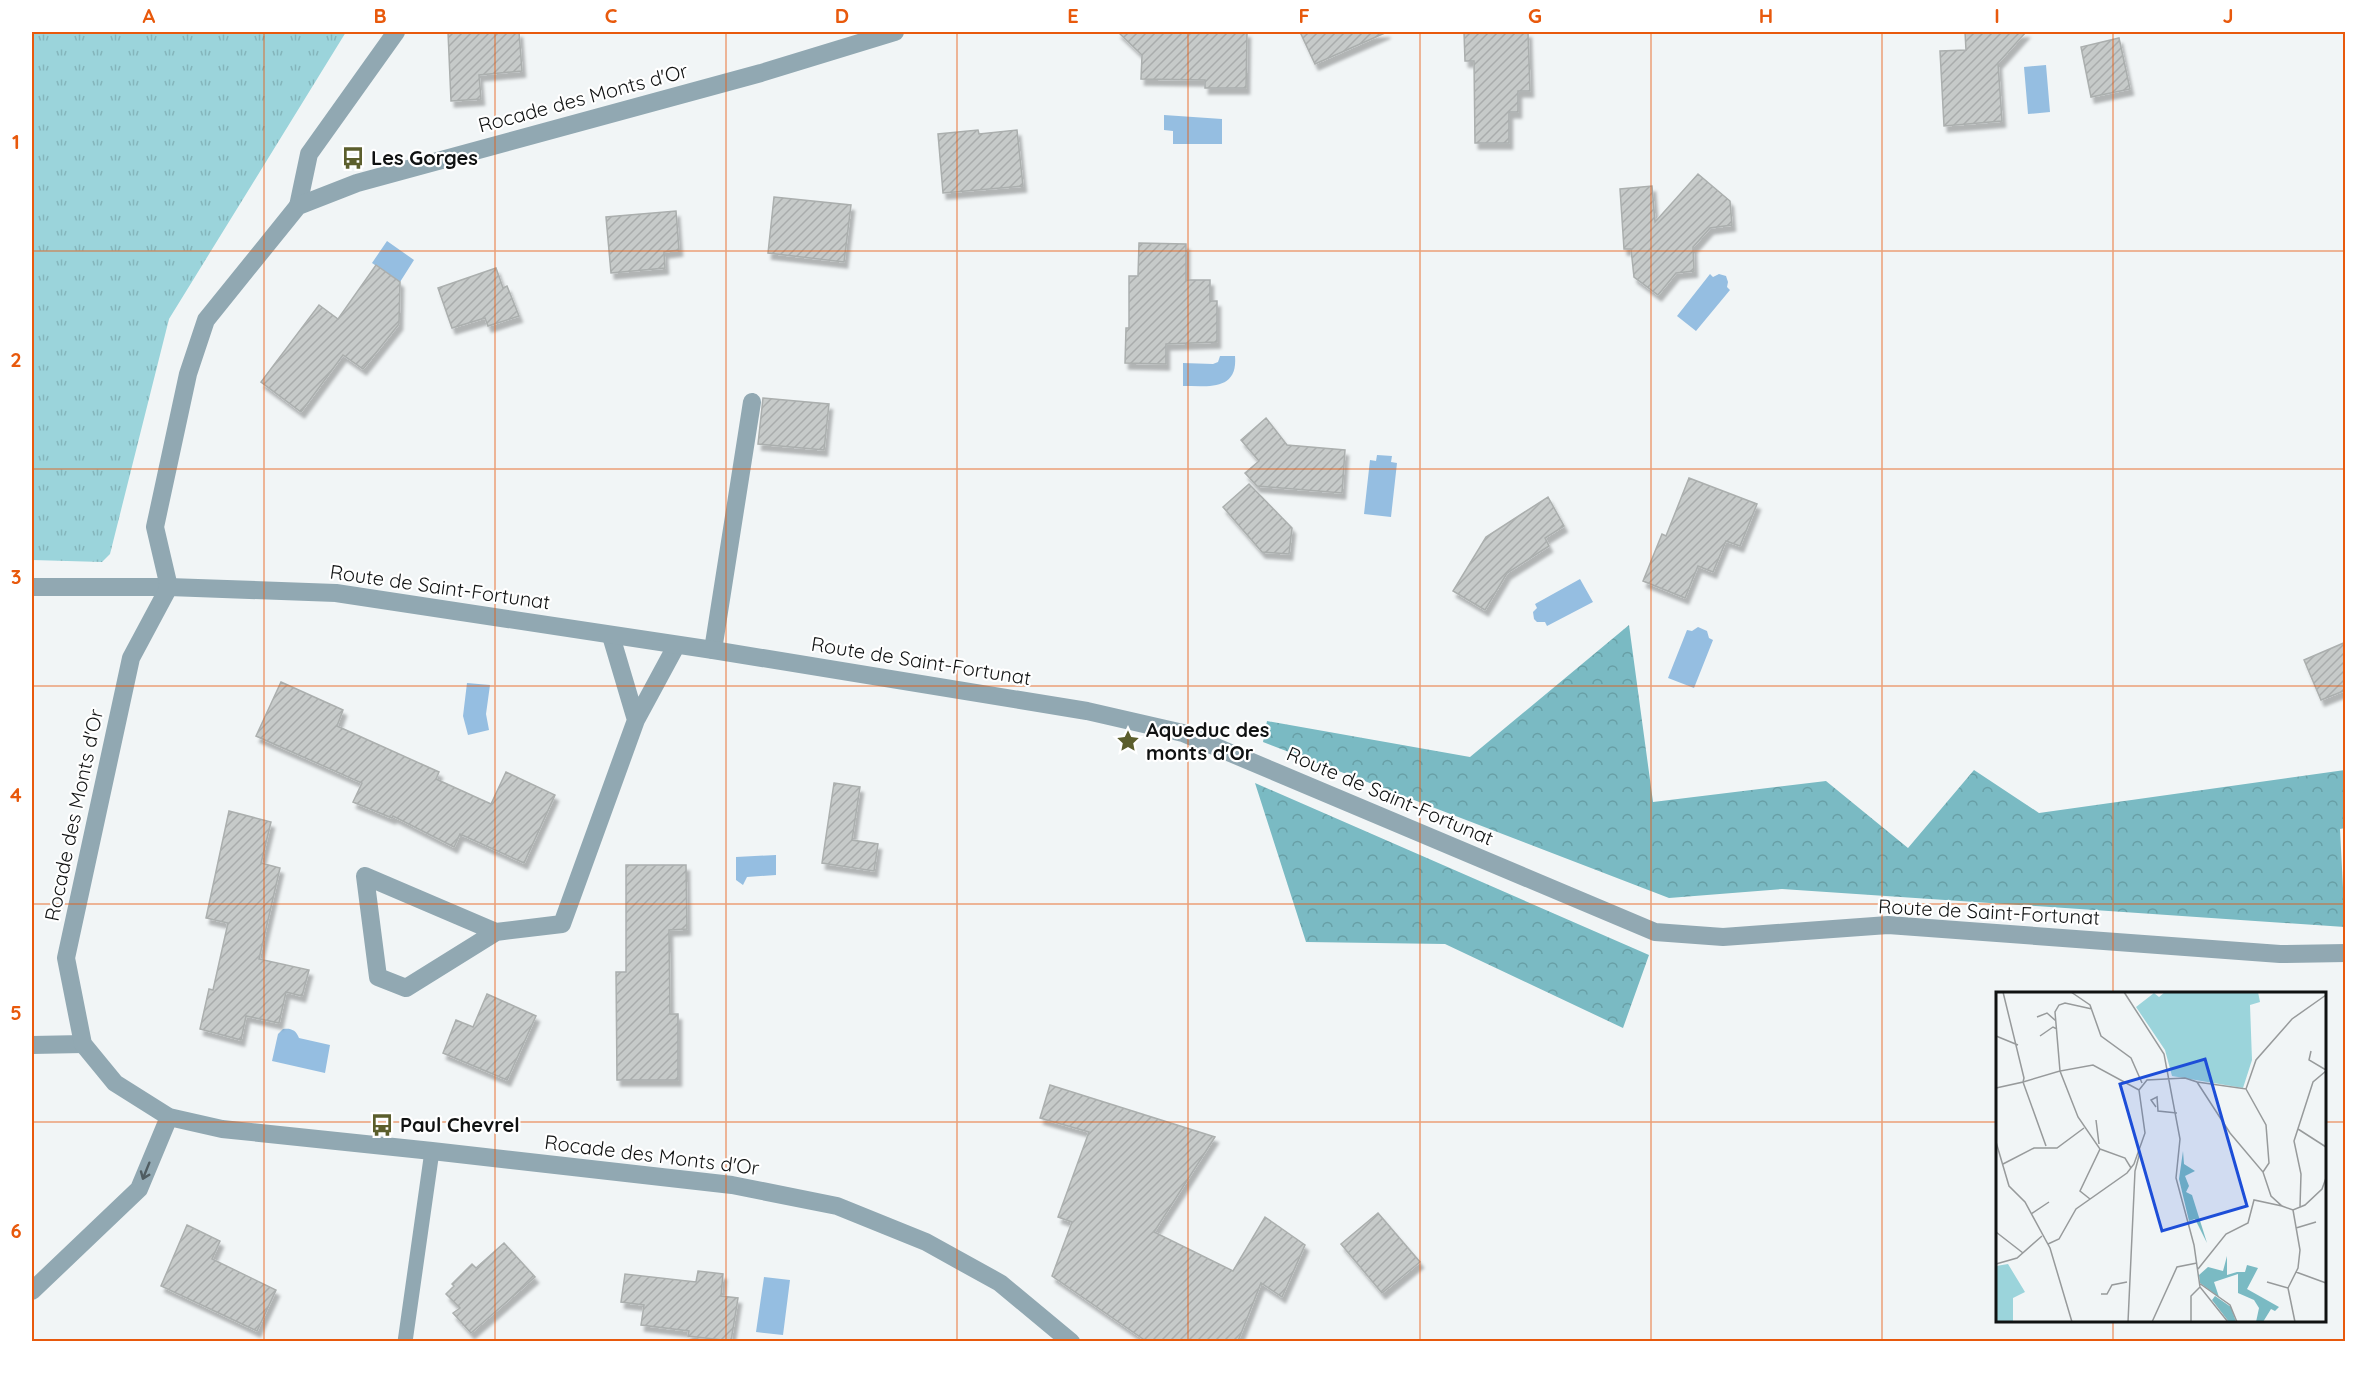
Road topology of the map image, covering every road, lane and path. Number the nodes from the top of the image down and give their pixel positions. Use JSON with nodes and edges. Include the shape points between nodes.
{"nodes":[{"id":1,"x":396,"y":32,"type":"edge"},
{"id":2,"x":895,"y":32,"type":"edge"},
{"id":3,"x":298,"y":206,"type":"junction"},
{"id":4,"x":752,"y":402,"type":"dead end"},
{"id":5,"x":32,"y":586,"type":"edge"},
{"id":6,"x":169,"y":587,"type":"junction"},
{"id":7,"x":611,"y":636,"type":"junction"},
{"id":8,"x":676,"y":646,"type":"junction"},
{"id":9,"x":713,"y":650,"type":"junction"},
{"id":10,"x":636,"y":720,"type":"junction"},
{"id":11,"x":496,"y":932,"type":"junction"},
{"id":12,"x":2346,"y":953,"type":"edge"},
{"id":13,"x":83,"y":1044,"type":"junction"},
{"id":14,"x":32,"y":1045,"type":"edge"},
{"id":15,"x":169,"y":1117,"type":"junction"},
{"id":16,"x":432,"y":1151,"type":"junction"},
{"id":17,"x":32,"y":1291,"type":"edge"},
{"id":18,"x":405,"y":1341,"type":"edge"},
{"id":19,"x":1071,"y":1341,"type":"edge"}],
"edges":[{"from":1,"to":3,"type":"street","via":[[309,154]]},
{"from":2,"to":3,"type":"street","name":"Rocade des Monts d'Or","via":[[761,73],[357,183]]},
{"from":3,"to":6,"type":"street","name":"Rocade des Monts d'Or","via":[[206,320],[188,374],[155,527]]},
{"from":4,"to":9,"type":"street"},
{"from":5,"to":6,"type":"street","name":"Route de Saint-Fortunat"},
{"from":6,"to":7,"type":"street","name":"Route de Saint-Fortunat","via":[[336,593]]},
{"from":6,"to":13,"type":"street","name":"Rocade des Monts d'Or","via":[[131,658],[66,958]]},
{"from":7,"to":8,"type":"street","name":"Route de Saint-Fortunat"},
{"from":7,"to":10,"type":"street"},
{"from":8,"to":9,"type":"street","name":"Route de Saint-Fortunat"},
{"from":8,"to":10,"type":"street"},
{"from":9,"to":12,"type":"street","name":"Route de Saint-Fortunat","via":[[1087,711],[1183,733],[1655,932],[1723,937],[1888,925],[2280,954]]},
{"from":10,"to":11,"type":"street","via":[[562,924]]},
{"from":11,"to":11,"type":"street","via":[[406,988],[378,977],[364,876]]},
{"from":13,"to":14,"type":"street"},
{"from":13,"to":15,"type":"street","name":"Rocade des Monts d'Or","via":[[115,1083]]},
{"from":15,"to":16,"type":"street","name":"Rocade des Monts d'Or","via":[[222,1130]]},
{"from":15,"to":17,"type":"street","one_way":true,"via":[[139,1189]]},
{"from":16,"to":18,"type":"lane"},
{"from":16,"to":19,"type":"street","name":"Rocade des Monts d'Or","via":[[732,1185],[837,1206],[926,1242],[1000,1283]]}]}
